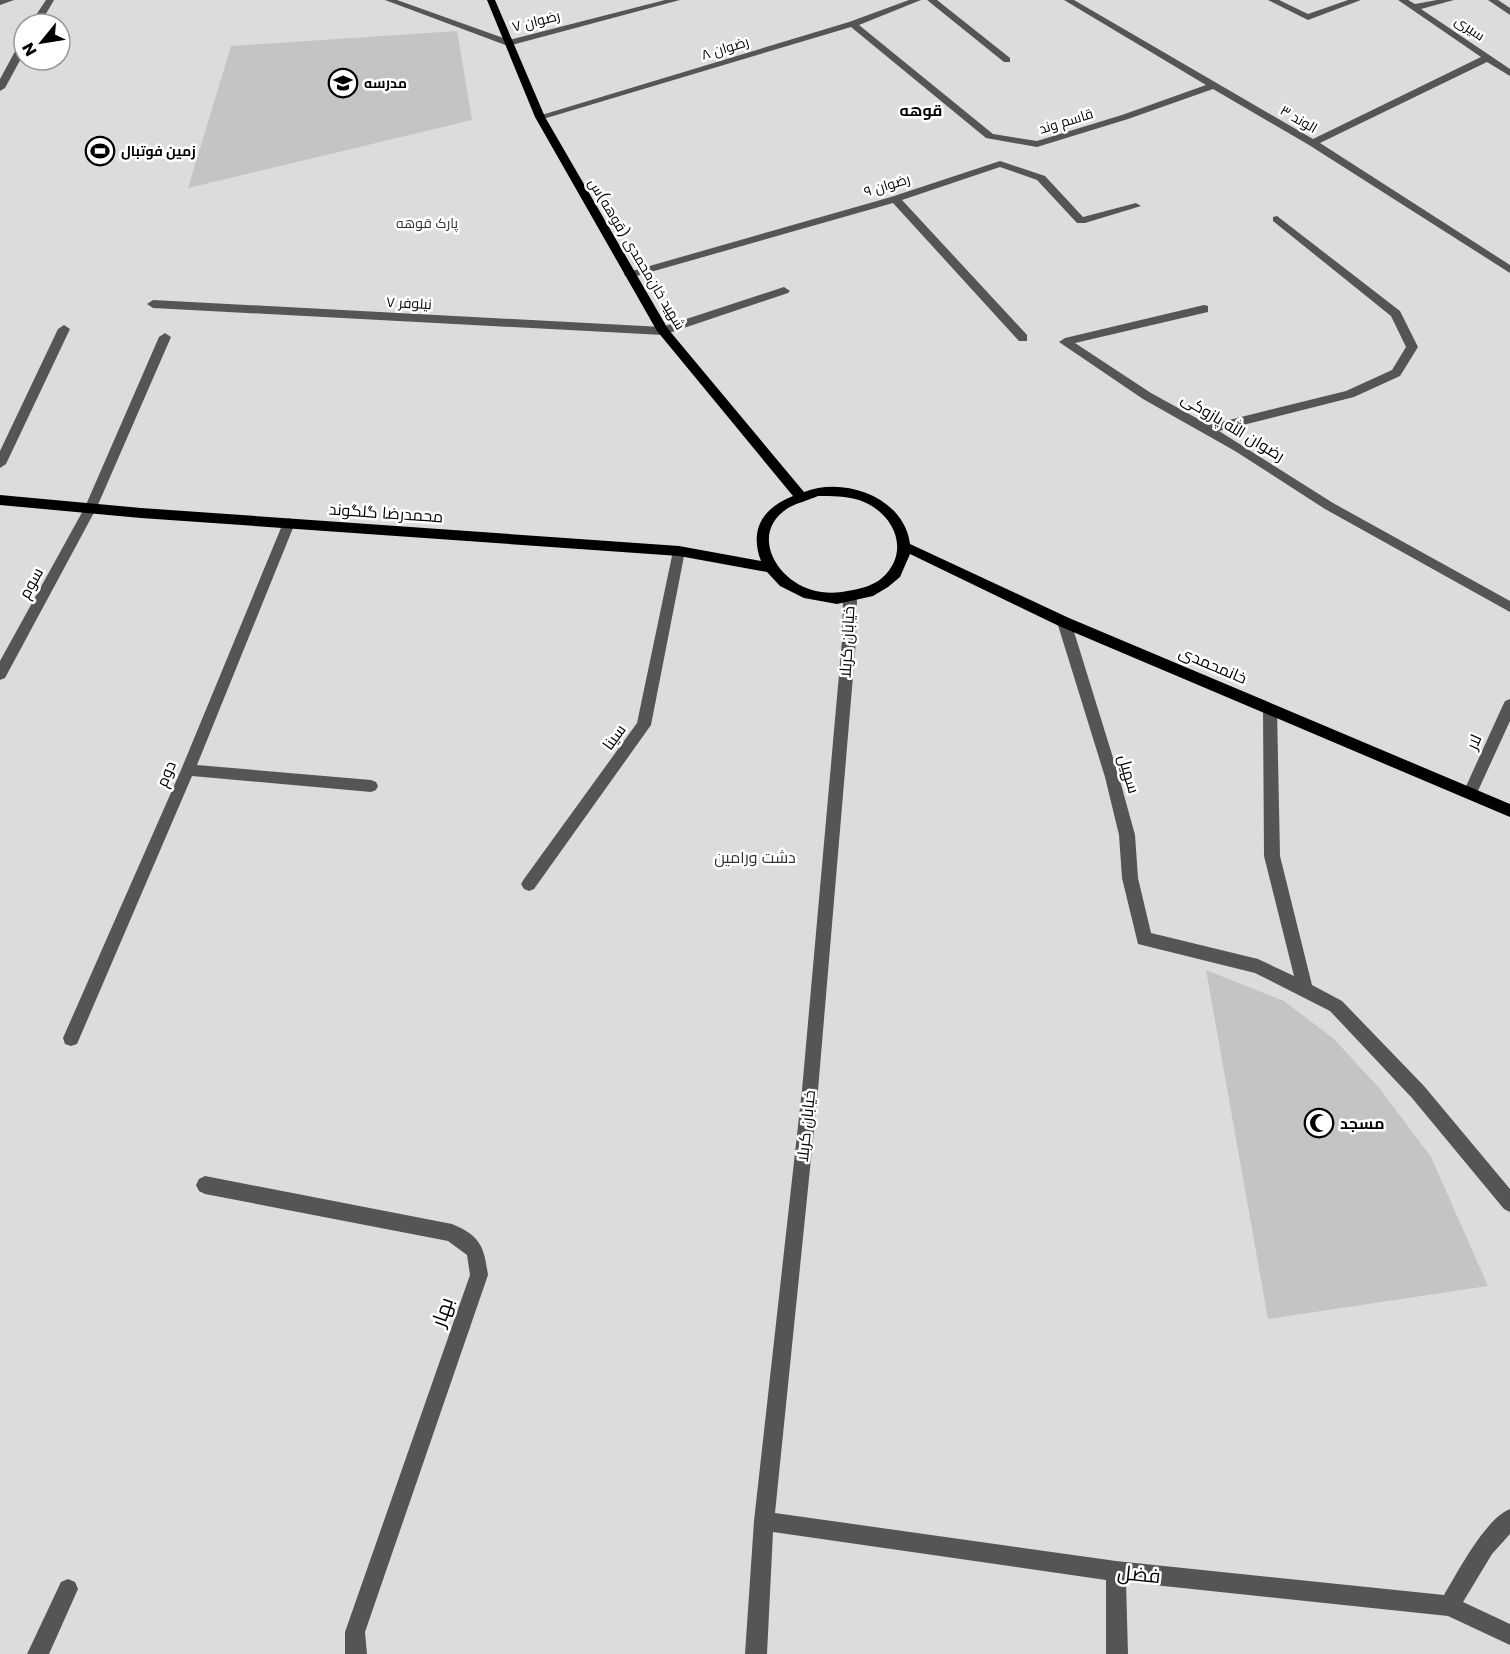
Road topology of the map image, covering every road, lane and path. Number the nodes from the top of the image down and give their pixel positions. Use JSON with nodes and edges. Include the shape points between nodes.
{"nodes":[{"id":1,"x":10,"y":0,"type":"edge"},
{"id":2,"x":389,"y":0,"type":"edge"},
{"id":3,"x":491,"y":0,"type":"edge"},
{"id":4,"x":676,"y":0,"type":"edge"},
{"id":5,"x":917,"y":0,"type":"edge"},
{"id":6,"x":931,"y":0,"type":"edge"},
{"id":7,"x":1068,"y":0,"type":"edge"},
{"id":8,"x":1272,"y":0,"type":"edge"},
{"id":9,"x":1357,"y":0,"type":"edge"},
{"id":10,"x":1402,"y":0,"type":"edge"},
{"id":11,"x":1450,"y":0,"type":"edge"},
{"id":12,"x":1492,"y":0,"type":"edge"},
{"id":13,"x":0,"y":2,"type":"edge"},
{"id":14,"x":1415,"y":7,"type":"junction"},
{"id":15,"x":1510,"y":12,"type":"edge"},
{"id":16,"x":852,"y":24,"type":"junction"},
{"id":17,"x":508,"y":43,"type":"junction"},
{"id":18,"x":1489,"y":57,"type":"junction"},
{"id":19,"x":1007,"y":60,"type":"dead end"},
{"id":20,"x":12,"y":66,"type":"edge"},
{"id":21,"x":1510,"y":73,"type":"edge"},
{"id":22,"x":1215,"y":85,"type":"junction"},
{"id":23,"x":0,"y":88,"type":"edge"},
{"id":24,"x":540,"y":117,"type":"junction"},
{"id":25,"x":1313,"y":143,"type":"junction"},
{"id":26,"x":895,"y":199,"type":"junction"},
{"id":27,"x":1136,"y":206,"type":"dead end"},
{"id":28,"x":1277,"y":219,"type":"dead end"},
{"id":29,"x":1510,"y":270,"type":"edge"},
{"id":30,"x":629,"y":275,"type":"junction"},
{"id":31,"x":784,"y":291,"type":"dead end"},
{"id":32,"x":153,"y":304,"type":"dead end"},
{"id":33,"x":1204,"y":309,"type":"dead end"},
{"id":34,"x":64,"y":329,"type":"dead end"},
{"id":35,"x":663,"y":331,"type":"junction"},
{"id":36,"x":165,"y":337,"type":"dead end"},
{"id":37,"x":1023,"y":338,"type":"dead end"},
{"id":38,"x":1207,"y":430,"type":"junction"},
{"id":39,"x":0,"y":464,"type":"edge"},
{"id":40,"x":800,"y":496,"type":"junction"},
{"id":41,"x":0,"y":500,"type":"edge"},
{"id":42,"x":91,"y":507,"type":"junction"},
{"id":43,"x":288,"y":523,"type":"junction"},
{"id":44,"x":906,"y":547,"type":"junction"},
{"id":45,"x":679,"y":551,"type":"junction"},
{"id":46,"x":768,"y":567,"type":"junction"},
{"id":47,"x":850,"y":597,"type":"junction"},
{"id":48,"x":1510,"y":607,"type":"edge"},
{"id":49,"x":1064,"y":622,"type":"junction"},
{"id":50,"x":0,"y":674,"type":"edge"},
{"id":51,"x":1510,"y":705,"type":"edge"},
{"id":52,"x":1270,"y":709,"type":"junction"},
{"id":53,"x":188,"y":770,"type":"junction"},
{"id":54,"x":371,"y":786,"type":"dead end"},
{"id":55,"x":1470,"y":793,"type":"junction"},
{"id":56,"x":1510,"y":811,"type":"edge"},
{"id":57,"x":529,"y":884,"type":"dead end"},
{"id":58,"x":1305,"y":990,"type":"junction"},
{"id":59,"x":71,"y":1038,"type":"dead end"},
{"id":60,"x":205,"y":1185,"type":"dead end"},
{"id":61,"x":1510,"y":1203,"type":"edge"},
{"id":62,"x":1510,"y":1519,"type":"edge"},
{"id":63,"x":764,"y":1521,"type":"junction"},
{"id":64,"x":1116,"y":1571,"type":"junction"},
{"id":65,"x":68,"y":1589,"type":"dead end"},
{"id":66,"x":1449,"y":1606,"type":"junction"},
{"id":67,"x":1510,"y":1635,"type":"edge"},
{"id":68,"x":38,"y":1654,"type":"edge"},
{"id":69,"x":356,"y":1654,"type":"edge"},
{"id":70,"x":756,"y":1654,"type":"edge"},
{"id":71,"x":1117,"y":1654,"type":"edge"}],
"edges":[{"from":1,"to":13,"type":"street"},
{"from":2,"to":17,"type":"street"},
{"from":3,"to":17,"type":"main road","name":"شهید خان‌محمدی (قوهه)س"},
{"from":4,"to":17,"type":"street","name":"رضوان ۷"},
{"from":5,"to":16,"type":"street","name":"رضوان ۸"},
{"from":6,"to":19,"type":"street"},
{"from":7,"to":22,"type":"street","name":"الوند ۳"},
{"from":8,"to":9,"type":"street","via":[[1308,17]]},
{"from":10,"to":14,"type":"street"},
{"from":11,"to":14,"type":"street"},
{"from":12,"to":15,"type":"street"},
{"from":14,"to":18,"type":"street","name":"سیری"},
{"from":16,"to":22,"type":"street","name":"قاسم وند","via":[[990,136],[1037,144]]},
{"from":16,"to":24,"type":"street","name":"رضوان ۸"},
{"from":17,"to":24,"type":"main road","name":"شهید خان‌محمدی (قوهه)س"},
{"from":18,"to":21,"type":"street","name":"سیری"},
{"from":18,"to":25,"type":"street"},
{"from":20,"to":23,"type":"street"},
{"from":22,"to":25,"type":"street","name":"الوند ۳"},
{"from":24,"to":30,"type":"main road","name":"شهید خان‌محمدی (قوهه)س"},
{"from":25,"to":29,"type":"street","name":"الوند ۳"},
{"from":26,"to":27,"type":"street","name":"رضوان ۹","via":[[1000,164],[1041,178],[1082,221]]},
{"from":26,"to":30,"type":"street","name":"رضوان ۹"},
{"from":26,"to":37,"type":"street"},
{"from":28,"to":38,"type":"street","via":[[1396,314],[1412,347],[1396,373],[1350,394]]},
{"from":30,"to":35,"type":"main road","name":"شهید خان‌محمدی (قوهه)س"},
{"from":31,"to":35,"type":"street"},
{"from":32,"to":35,"type":"street","name":"نیلوفر ۷"},
{"from":33,"to":38,"type":"street","name":"رضوان الله پازوکی","via":[[1065,342]]},
{"from":34,"to":39,"type":"street"},
{"from":35,"to":40,"type":"main road","name":"شهید خان‌محمدی (قوهه)س"},
{"from":36,"to":42,"type":"street","name":"سوم"},
{"from":38,"to":48,"type":"street","name":"رضوان الله پازوکی","via":[[1329,506]]},
{"from":40,"to":44,"type":"main road","via":[[835,492],[870,500],[896,520]]},
{"from":40,"to":46,"type":"main road","via":[[785,504],[764,526],[762,546]]},
{"from":41,"to":42,"type":"main road","name":"محمدرضا گلگوند"},
{"from":42,"to":43,"type":"main road","name":"محمدرضا گلگوند"},
{"from":42,"to":50,"type":"street","name":"سوم"},
{"from":43,"to":45,"type":"main road","name":"محمدرضا گلگوند"},
{"from":43,"to":53,"type":"street","name":"دوم"},
{"from":44,"to":47,"type":"main road","via":[[903,561],[883,585]]},
{"from":44,"to":49,"type":"main road","name":"خانمحمدی"},
{"from":45,"to":46,"type":"main road","name":"محمدرضا گلگوند"},
{"from":45,"to":57,"type":"street","name":"سینا","via":[[644,725]]},
{"from":46,"to":47,"type":"main road","via":[[794,589],[830,598]]},
{"from":47,"to":63,"type":"street","name":"خیابان کربلا","via":[[810,1090]]},
{"from":49,"to":52,"type":"main road","name":"خانمحمدی"},
{"from":49,"to":58,"type":"street","name":"سهیل","via":[[1127,835],[1130,878],[1144,939],[1258,966]]},
{"from":51,"to":55,"type":"street","name":"لار"},
{"from":52,"to":55,"type":"main road","name":"خانمحمدی"},
{"from":52,"to":58,"type":"street","via":[[1272,856]]},
{"from":53,"to":54,"type":"street"},
{"from":53,"to":59,"type":"street","name":"دوم"},
{"from":55,"to":56,"type":"main road","name":"خانمحمدی"},
{"from":58,"to":61,"type":"street","via":[[1336,1006],[1418,1092]]},
{"from":60,"to":69,"type":"street","name":"بهار","via":[[452,1233],[475,1250],[479,1275],[355,1632]]},
{"from":62,"to":66,"type":"street","via":[[1485,1547]]},
{"from":63,"to":64,"type":"street","name":"فضل"},
{"from":63,"to":70,"type":"street","name":"خیابان کربلا"},
{"from":64,"to":66,"type":"street","name":"فضل"},
{"from":64,"to":71,"type":"street"},
{"from":65,"to":68,"type":"street"},
{"from":66,"to":67,"type":"street","name":"فضل"}]}
